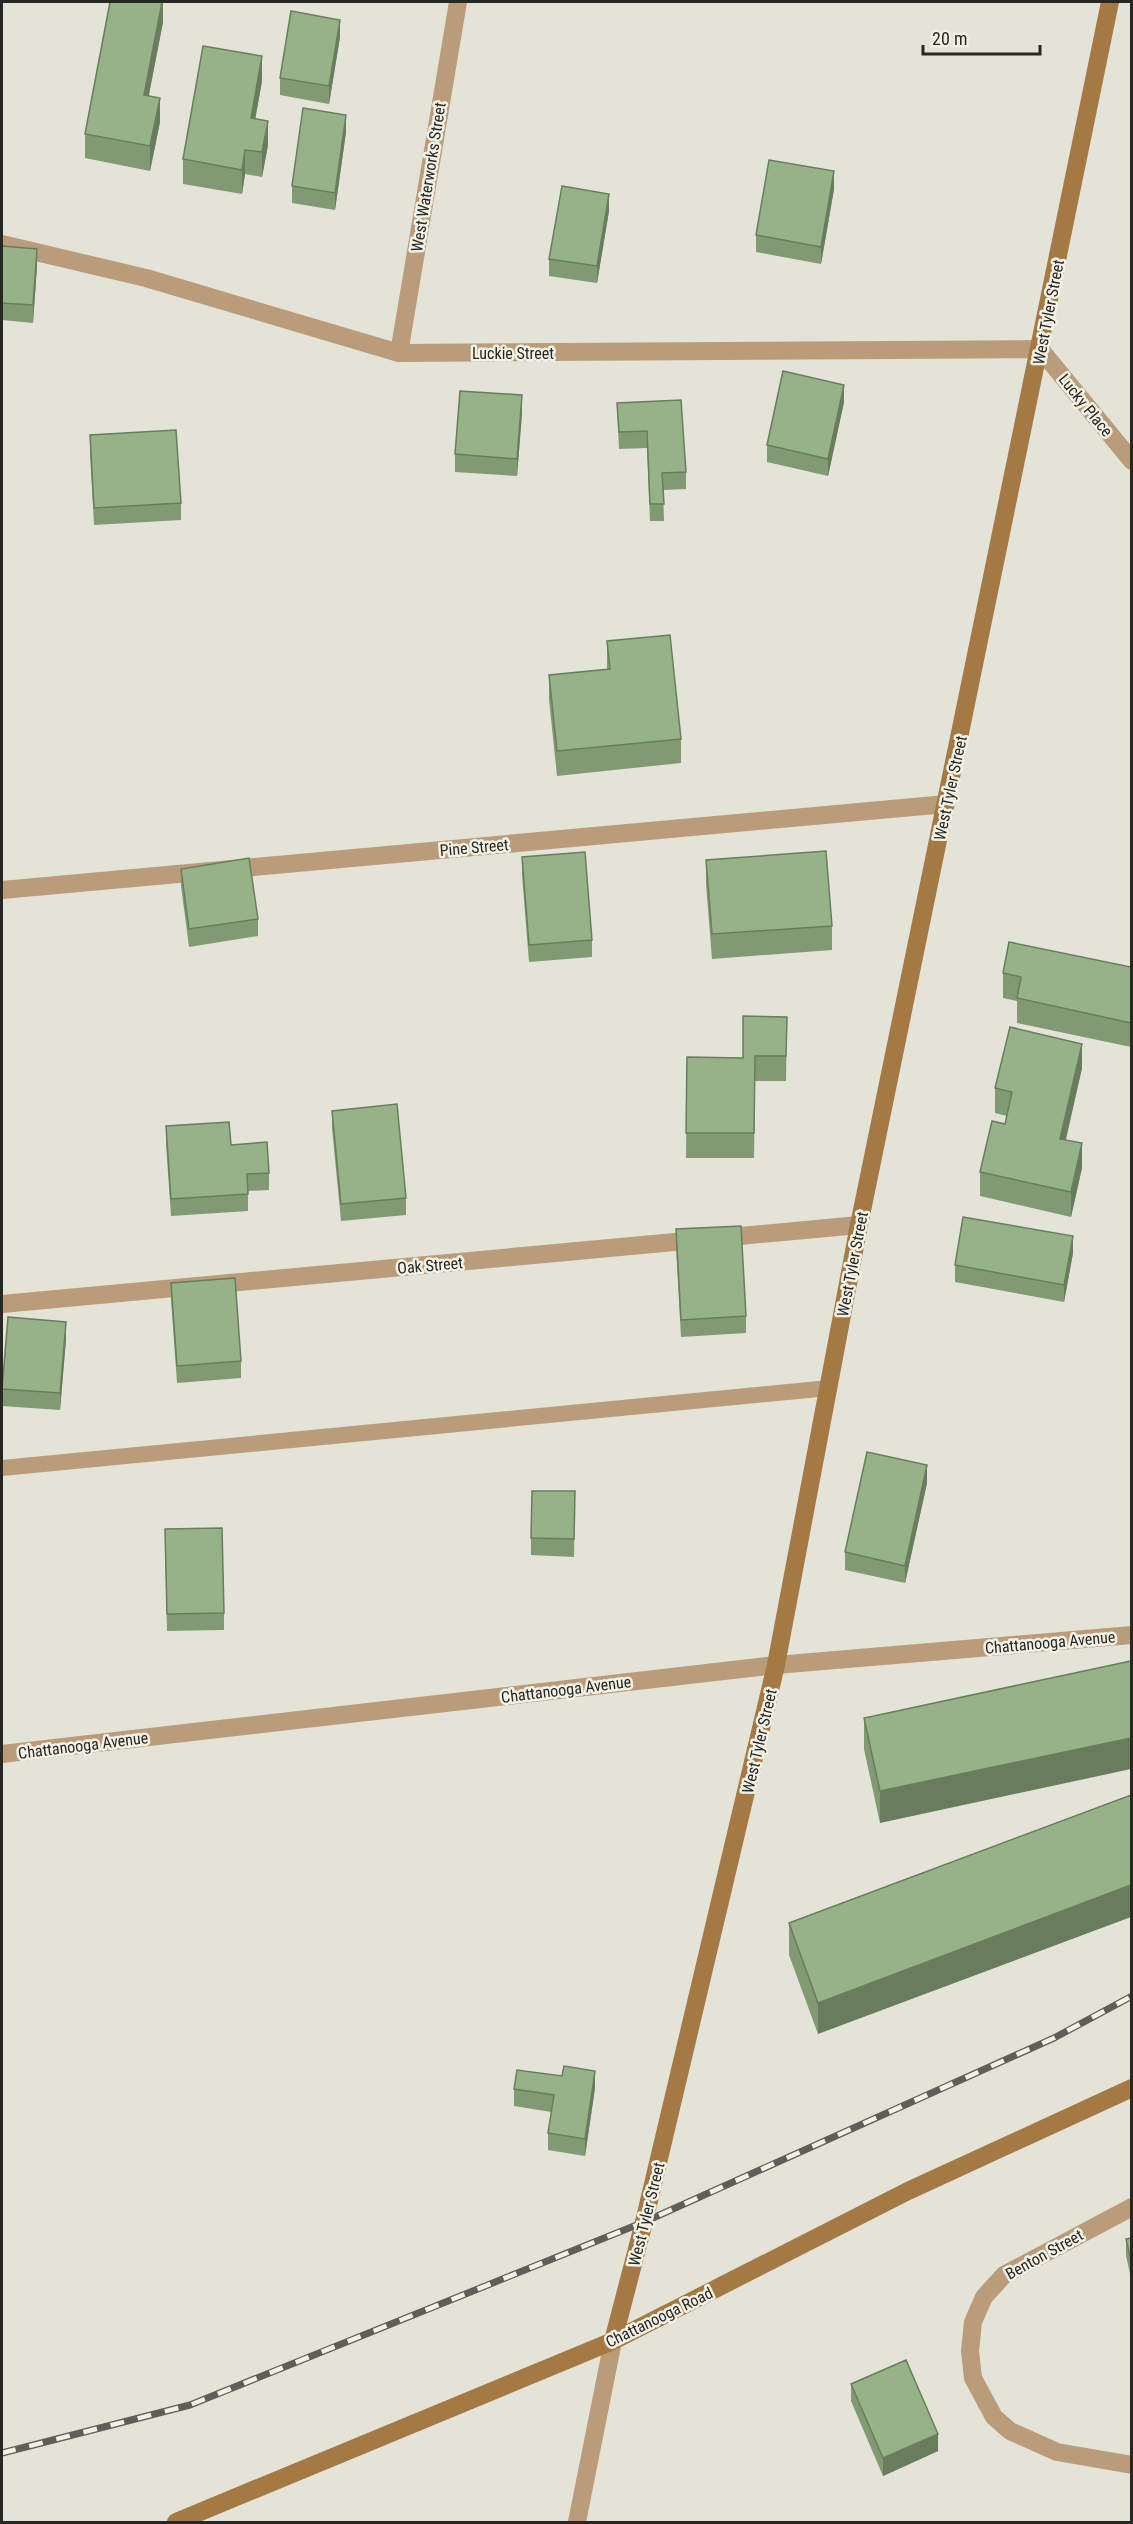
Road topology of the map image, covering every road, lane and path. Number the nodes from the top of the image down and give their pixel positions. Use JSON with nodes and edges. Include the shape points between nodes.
{"nodes":[{"id":1,"x":458,"y":2,"type":"edge"},
{"id":2,"x":1110,"y":2,"type":"edge"},
{"id":3,"x":2,"y":244,"type":"edge"},
{"id":4,"x":1040,"y":350,"type":"junction"},
{"id":5,"x":399,"y":353,"type":"junction"},
{"id":6,"x":1131,"y":461,"type":"edge"},
{"id":7,"x":946,"y":804,"type":"junction"},
{"id":8,"x":2,"y":890,"type":"edge"},
{"id":9,"x":859,"y":1225,"type":"junction"},
{"id":10,"x":2,"y":1304,"type":"edge"},
{"id":11,"x":829,"y":1388,"type":"junction"},
{"id":12,"x":2,"y":1468,"type":"edge"},
{"id":13,"x":1131,"y":1635,"type":"edge"},
{"id":14,"x":776,"y":1665,"type":"junction"},
{"id":15,"x":2,"y":1755,"type":"edge"},
{"id":16,"x":1131,"y":2088,"type":"edge"},
{"id":17,"x":1131,"y":2207,"type":"edge"},
{"id":18,"x":613,"y":2341,"type":"junction"},
{"id":19,"x":1131,"y":2464,"type":"edge"},
{"id":20,"x":176,"y":2523,"type":"edge"},
{"id":21,"x":578,"y":2523,"type":"edge"}],
"edges":[{"from":1,"to":5,"type":"street","name":"West Waterworks Street"},
{"from":2,"to":4,"type":"street","name":"West Tyler Street"},
{"from":3,"to":5,"type":"street","name":"Luckie Street","via":[[147,278]]},
{"from":4,"to":5,"type":"street","name":"Luckie Street"},
{"from":4,"to":6,"type":"street","name":"Lucky Place"},
{"from":4,"to":7,"type":"street","name":"West Tyler Street"},
{"from":7,"to":8,"type":"street","name":"Pine Street"},
{"from":7,"to":9,"type":"street","name":"West Tyler Street"},
{"from":9,"to":10,"type":"street","name":"Oak Street"},
{"from":9,"to":11,"type":"street","name":"West Tyler Street"},
{"from":11,"to":12,"type":"lane"},
{"from":11,"to":14,"type":"street","name":"West Tyler Street"},
{"from":13,"to":14,"type":"street","name":"Chattanooga Avenue"},
{"from":14,"to":15,"type":"street","name":"Chattanooga Avenue"},
{"from":14,"to":18,"type":"street","name":"West Tyler Street"},
{"from":16,"to":18,"type":"street","name":"Chattanooga Road","via":[[908,2191]]},
{"from":17,"to":19,"type":"street","name":"Benton Street","via":[[1004,2275],[984,2297],[973,2322],[970,2351],[973,2378],[994,2416],[1010,2431],[1057,2452]]},
{"from":18,"to":20,"type":"street","name":"Chattanooga Road"},
{"from":18,"to":21,"type":"street","name":"West Tyler Street"}]}
